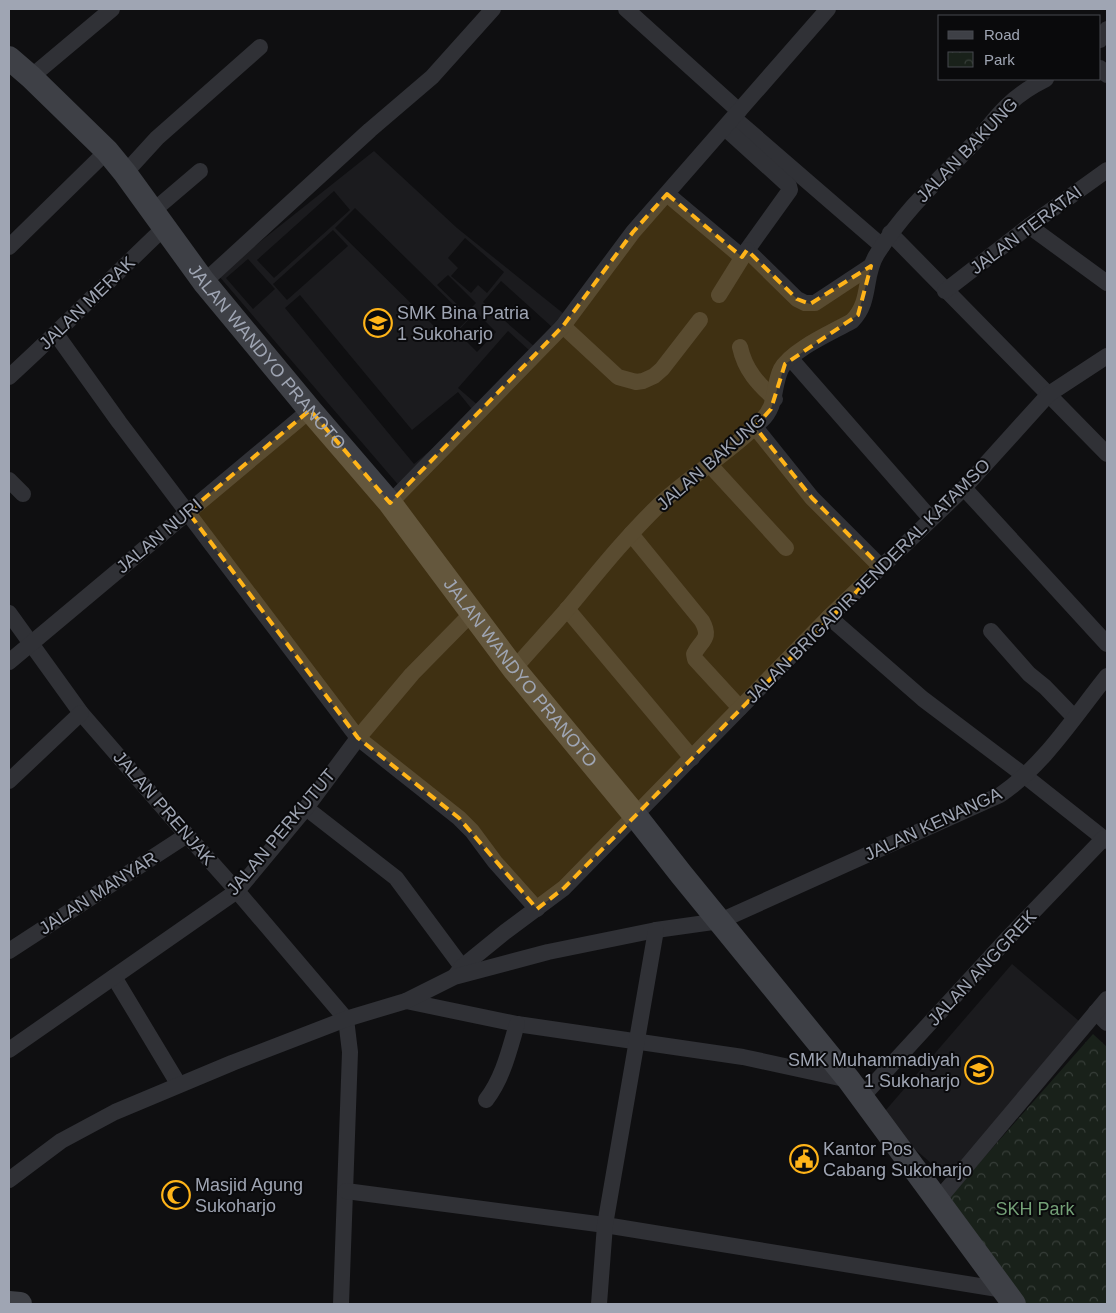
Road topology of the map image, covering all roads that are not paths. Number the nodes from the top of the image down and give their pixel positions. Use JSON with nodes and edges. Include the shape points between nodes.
{"nodes":[{"id":1,"x":112,"y":9,"type":"edge"},
{"id":2,"x":493,"y":9,"type":"edge"},
{"id":3,"x":626,"y":9,"type":"edge"},
{"id":4,"x":828,"y":9,"type":"edge"},
{"id":5,"x":260,"y":47,"type":"dead end"},
{"id":6,"x":9,"y":58,"type":"edge"},
{"id":7,"x":31,"y":77,"type":"junction"},
{"id":8,"x":1044,"y":80,"type":"edge"},
{"id":9,"x":732,"y":119,"type":"junction"},
{"id":10,"x":107,"y":151,"type":"junction"},
{"id":11,"x":1107,"y":170,"type":"edge"},
{"id":12,"x":200,"y":171,"type":"dead end"},
{"id":13,"x":125,"y":173,"type":"junction"},
{"id":14,"x":667,"y":194,"type":"junction"},
{"id":15,"x":158,"y":219,"type":"junction"},
{"id":16,"x":1029,"y":226,"type":"junction"},
{"id":17,"x":886,"y":240,"type":"junction"},
{"id":18,"x":9,"y":248,"type":"edge"},
{"id":19,"x":744,"y":253,"type":"junction"},
{"id":20,"x":871,"y":266,"type":"junction"},
{"id":21,"x":204,"y":282,"type":"junction"},
{"id":22,"x":1107,"y":283,"type":"edge"},
{"id":23,"x":945,"y":291,"type":"junction"},
{"id":24,"x":719,"y":295,"type":"dead end"},
{"id":25,"x":700,"y":320,"type":"dead end"},
{"id":26,"x":563,"y":326,"type":"junction"},
{"id":27,"x":56,"y":334,"type":"junction"},
{"id":28,"x":740,"y":347,"type":"dead end"},
{"id":29,"x":1107,"y":356,"type":"edge"},
{"id":30,"x":791,"y":359,"type":"junction"},
{"id":31,"x":9,"y":377,"type":"edge"},
{"id":32,"x":1049,"y":394,"type":"junction"},
{"id":33,"x":775,"y":399,"type":"junction"},
{"id":34,"x":310,"y":410,"type":"junction"},
{"id":35,"x":755,"y":427,"type":"junction"},
{"id":36,"x":1107,"y":454,"type":"edge"},
{"id":37,"x":710,"y":465,"type":"junction"},
{"id":38,"x":9,"y":480,"type":"edge"},
{"id":39,"x":964,"y":488,"type":"junction"},
{"id":40,"x":23,"y":494,"type":"dead end"},
{"id":41,"x":390,"y":503,"type":"junction"},
{"id":42,"x":188,"y":512,"type":"junction"},
{"id":43,"x":931,"y":519,"type":"junction"},
{"id":44,"x":631,"y":534,"type":"junction"},
{"id":45,"x":786,"y":548,"type":"dead end"},
{"id":46,"x":881,"y":567,"type":"junction"},
{"id":47,"x":568,"y":609,"type":"junction"},
{"id":48,"x":9,"y":613,"type":"edge"},
{"id":49,"x":472,"y":613,"type":"junction"},
{"id":50,"x":829,"y":618,"type":"junction"},
{"id":51,"x":990,"y":631,"type":"dead end"},
{"id":52,"x":30,"y":644,"type":"junction"},
{"id":53,"x":1107,"y":644,"type":"edge"},
{"id":54,"x":9,"y":662,"type":"edge"},
{"id":55,"x":514,"y":669,"type":"junction"},
{"id":56,"x":1107,"y":676,"type":"edge"},
{"id":57,"x":740,"y":708,"type":"junction"},
{"id":58,"x":81,"y":713,"type":"junction"},
{"id":59,"x":1074,"y":718,"type":"junction"},
{"id":60,"x":358,"y":738,"type":"junction"},
{"id":61,"x":692,"y":758,"type":"junction"},
{"id":62,"x":1025,"y":776,"type":"junction"},
{"id":63,"x":9,"y":781,"type":"edge"},
{"id":64,"x":306,"y":808,"type":"junction"},
{"id":65,"x":634,"y":814,"type":"junction"},
{"id":66,"x":187,"y":835,"type":"junction"},
{"id":67,"x":1105,"y":840,"type":"edge"},
{"id":68,"x":237,"y":890,"type":"junction"},
{"id":69,"x":537,"y":909,"type":"junction"},
{"id":70,"x":720,"y":921,"type":"junction"},
{"id":71,"x":656,"y":930,"type":"junction"},
{"id":72,"x":9,"y":951,"type":"edge"},
{"id":73,"x":458,"y":972,"type":"junction"},
{"id":74,"x":114,"y":977,"type":"junction"},
{"id":75,"x":1107,"y":999,"type":"edge"},
{"id":76,"x":406,"y":1001,"type":"junction"},
{"id":77,"x":1102,"y":1018,"type":"edge"},
{"id":78,"x":346,"y":1019,"type":"junction"},
{"id":79,"x":517,"y":1024,"type":"junction"},
{"id":80,"x":636,"y":1041,"type":"junction"},
{"id":81,"x":9,"y":1050,"type":"edge"},
{"id":82,"x":179,"y":1085,"type":"junction"},
{"id":83,"x":855,"y":1089,"type":"junction"},
{"id":84,"x":486,"y":1100,"type":"dead end"},
{"id":85,"x":9,"y":1180,"type":"edge"},
{"id":86,"x":346,"y":1191,"type":"junction"},
{"id":87,"x":938,"y":1200,"type":"junction"},
{"id":88,"x":605,"y":1225,"type":"junction"},
{"id":89,"x":1009,"y":1297,"type":"edge"},
{"id":90,"x":9,"y":1303,"type":"edge"},
{"id":91,"x":20,"y":1304,"type":"edge"},
{"id":92,"x":341,"y":1304,"type":"edge"},
{"id":93,"x":600,"y":1304,"type":"edge"}],
"edges":[{"from":1,"to":7,"type":"street"},
{"from":2,"to":21,"type":"street","via":[[432,77]]},
{"from":3,"to":9,"type":"street"},
{"from":4,"to":9,"type":"street"},
{"from":5,"to":13,"type":"street","via":[[157,138]]},
{"from":6,"to":7,"type":"street","name":"JALAN WANDYO PRANOTO"},
{"from":7,"to":10,"type":"street","name":"JALAN WANDYO PRANOTO"},
{"from":8,"to":17,"type":"street","name":"JALAN BAKUNG","via":[[1009,104],[903,216]]},
{"from":9,"to":14,"type":"street"},
{"from":9,"to":17,"type":"street"},
{"from":9,"to":19,"type":"street","via":[[787,182],[790,190]]},
{"from":10,"to":13,"type":"street","name":"JALAN WANDYO PRANOTO"},
{"from":10,"to":18,"type":"street"},
{"from":11,"to":16,"type":"street","name":"JALAN TERATAI"},
{"from":12,"to":15,"type":"street","name":"JALAN MERAK"},
{"from":13,"to":15,"type":"street","name":"JALAN WANDYO PRANOTO"},
{"from":14,"to":19,"type":"street"},
{"from":14,"to":26,"type":"street","via":[[633,232]]},
{"from":15,"to":21,"type":"street","name":"JALAN WANDYO PRANOTO"},
{"from":15,"to":27,"type":"street","name":"JALAN MERAK","via":[[107,282]]},
{"from":16,"to":22,"type":"street"},
{"from":16,"to":23,"type":"street","name":"JALAN TERATAI"},
{"from":17,"to":20,"type":"street","name":"JALAN BAKUNG"},
{"from":17,"to":23,"type":"street"},
{"from":19,"to":20,"type":"street","via":[[805,303],[815,303]]},
{"from":19,"to":24,"type":"street"},
{"from":20,"to":30,"type":"street","name":"JALAN BAKUNG","via":[[865,298],[852,321],[803,348]]},
{"from":21,"to":34,"type":"street","name":"JALAN WANDYO PRANOTO"},
{"from":23,"to":32,"type":"street"},
{"from":25,"to":26,"type":"street","via":[[662,369],[636,382],[618,376]]},
{"from":26,"to":41,"type":"street"},
{"from":27,"to":31,"type":"street","name":"JALAN MERAK"},
{"from":27,"to":42,"type":"street"},
{"from":28,"to":33,"type":"street","via":[[751,374]]},
{"from":29,"to":32,"type":"street","name":"JALAN BRIGADIR JENDERAL KATAMSO"},
{"from":30,"to":33,"type":"street","name":"JALAN BAKUNG","via":[[780,372]]},
{"from":30,"to":43,"type":"street"},
{"from":32,"to":36,"type":"street"},
{"from":32,"to":39,"type":"street","name":"JALAN BRIGADIR JENDERAL KATAMSO"},
{"from":33,"to":35,"type":"street","name":"JALAN BAKUNG"},
{"from":34,"to":41,"type":"street","name":"JALAN WANDYO PRANOTO"},
{"from":34,"to":42,"type":"street","name":"JALAN NURI"},
{"from":35,"to":37,"type":"street","name":"JALAN BAKUNG"},
{"from":35,"to":46,"type":"street","via":[[812,498]]},
{"from":37,"to":44,"type":"street","name":"JALAN BAKUNG","via":[[660,504]]},
{"from":37,"to":45,"type":"street"},
{"from":38,"to":40,"type":"street"},
{"from":39,"to":43,"type":"street","name":"JALAN BRIGADIR JENDERAL KATAMSO"},
{"from":39,"to":53,"type":"street"},
{"from":41,"to":49,"type":"street","name":"JALAN WANDYO PRANOTO"},
{"from":42,"to":52,"type":"street","name":"JALAN NURI"},
{"from":42,"to":60,"type":"street"},
{"from":43,"to":46,"type":"street","name":"JALAN BRIGADIR JENDERAL KATAMSO"},
{"from":44,"to":47,"type":"street","name":"JALAN BAKUNG"},
{"from":44,"to":57,"type":"street","via":[[702,621],[707,635],[696,650],[695,659]]},
{"from":46,"to":50,"type":"street","name":"JALAN BRIGADIR JENDERAL KATAMSO"},
{"from":47,"to":55,"type":"street","name":"JALAN BAKUNG"},
{"from":47,"to":61,"type":"street"},
{"from":48,"to":52,"type":"street","name":"JALAN PRENJAK"},
{"from":49,"to":55,"type":"street","name":"JALAN WANDYO PRANOTO"},
{"from":49,"to":60,"type":"street","name":"JALAN PERKUTUT","via":[[412,674]]},
{"from":50,"to":57,"type":"street","name":"JALAN BRIGADIR JENDERAL KATAMSO"},
{"from":50,"to":62,"type":"street","via":[[923,699]]},
{"from":51,"to":59,"type":"street"},
{"from":52,"to":54,"type":"street","name":"JALAN NURI"},
{"from":52,"to":58,"type":"street","name":"JALAN PRENJAK"},
{"from":55,"to":65,"type":"street","name":"JALAN WANDYO PRANOTO"},
{"from":56,"to":59,"type":"street","name":"JALAN KENANGA"},
{"from":57,"to":61,"type":"street","name":"JALAN BRIGADIR JENDERAL KATAMSO"},
{"from":58,"to":63,"type":"street"},
{"from":58,"to":66,"type":"street","name":"JALAN PRENJAK"},
{"from":59,"to":62,"type":"street","name":"JALAN KENANGA"},
{"from":60,"to":64,"type":"street","name":"JALAN PERKUTUT"},
{"from":60,"to":69,"type":"street","via":[[472,830]]},
{"from":61,"to":65,"type":"street","name":"JALAN BRIGADIR JENDERAL KATAMSO"},
{"from":62,"to":67,"type":"street"},
{"from":62,"to":70,"type":"street","name":"JALAN KENANGA","via":[[1000,795]]},
{"from":64,"to":68,"type":"street","name":"JALAN PERKUTUT"},
{"from":64,"to":73,"type":"street","via":[[396,878]]},
{"from":65,"to":69,"type":"street","name":"JALAN BRIGADIR JENDERAL KATAMSO","via":[[564,888]]},
{"from":65,"to":70,"type":"street","name":"JALAN WANDYO PRANOTO"},
{"from":66,"to":68,"type":"street","name":"JALAN PRENJAK"},
{"from":66,"to":72,"type":"street","name":"JALAN MANYAR"},
{"from":67,"to":83,"type":"street","name":"JALAN ANGGREK"},
{"from":68,"to":74,"type":"street","name":"JALAN PERKUTUT"},
{"from":68,"to":78,"type":"street","name":"JALAN PRENJAK"},
{"from":69,"to":73,"type":"street","name":"JALAN BRIGADIR JENDERAL KATAMSO"},
{"from":70,"to":71,"type":"street","name":"JALAN KENANGA"},
{"from":70,"to":83,"type":"street","name":"JALAN WANDYO PRANOTO"},
{"from":71,"to":73,"type":"street","name":"JALAN KENANGA"},
{"from":71,"to":80,"type":"street"},
{"from":73,"to":76,"type":"street"},
{"from":74,"to":81,"type":"street","name":"JALAN PERKUTUT"},
{"from":74,"to":82,"type":"street"},
{"from":75,"to":77,"type":"street"},
{"from":76,"to":78,"type":"street"},
{"from":76,"to":79,"type":"street"},
{"from":77,"to":87,"type":"street"},
{"from":78,"to":82,"type":"street"},
{"from":78,"to":86,"type":"street","via":[[350,1052]]},
{"from":79,"to":80,"type":"street"},
{"from":79,"to":84,"type":"street","via":[[500,1076]]},
{"from":80,"to":83,"type":"street","via":[[743,1056]]},
{"from":80,"to":88,"type":"street"},
{"from":82,"to":85,"type":"street","via":[[115,1112],[61,1142]]},
{"from":83,"to":87,"type":"street","name":"JALAN WANDYO PRANOTO"},
{"from":86,"to":88,"type":"street"},
{"from":86,"to":92,"type":"street"},
{"from":87,"to":89,"type":"street","name":"JALAN WANDYO PRANOTO"},
{"from":88,"to":89,"type":"street"},
{"from":88,"to":93,"type":"street"},
{"from":90,"to":91,"type":"street"}]}
